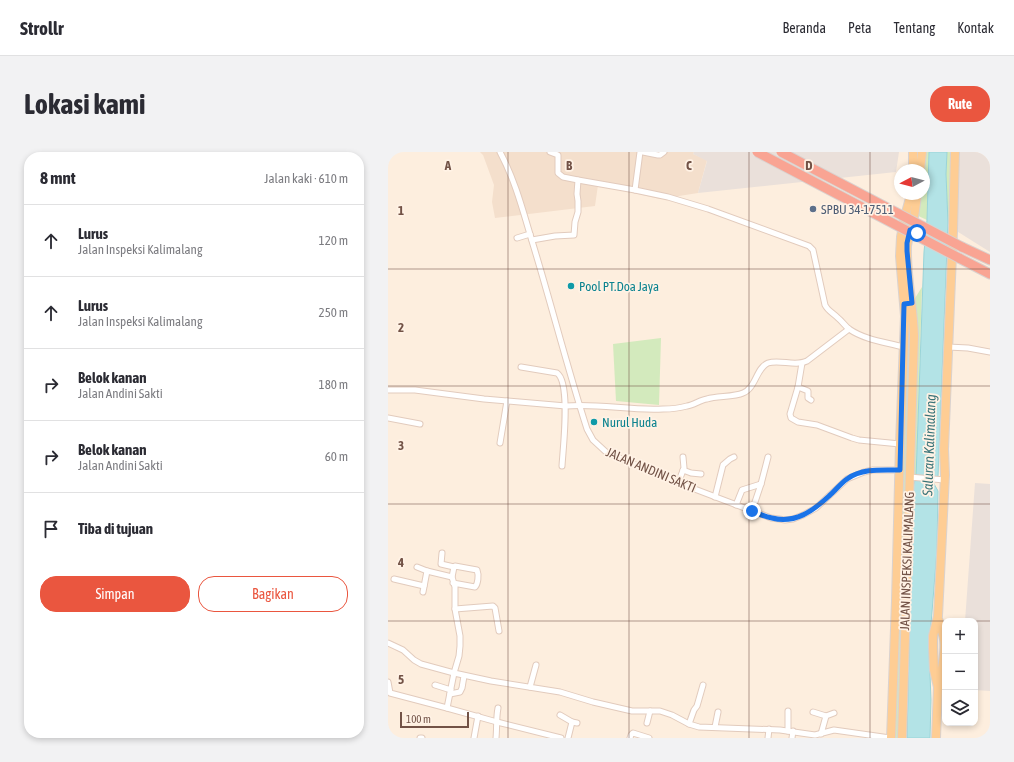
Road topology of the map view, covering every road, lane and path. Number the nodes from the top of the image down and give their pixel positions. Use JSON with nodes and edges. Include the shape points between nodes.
{"nodes":[{"id":1,"x":500,"y":152,"type":"edge"},
{"id":2,"x":550,"y":152,"type":"edge"},
{"id":3,"x":641,"y":152,"type":"edge"},
{"id":4,"x":664,"y":152,"type":"edge"},
{"id":5,"x":757,"y":152,"type":"edge"},
{"id":6,"x":763,"y":152,"type":"edge"},
{"id":7,"x":776,"y":152,"type":"edge"},
{"id":8,"x":781,"y":152,"type":"edge"},
{"id":9,"x":913,"y":152,"type":"edge"},
{"id":10,"x":922,"y":152,"type":"edge"},
{"id":11,"x":955,"y":152,"type":"edge"},
{"id":12,"x":558,"y":154,"type":"edge"},
{"id":13,"x":913,"y":164,"type":"edge"},
{"id":14,"x":921,"y":164,"type":"edge"},
{"id":15,"x":578,"y":180,"type":"junction"},
{"id":16,"x":635,"y":190,"type":"junction"},
{"id":17,"x":911,"y":200,"type":"edge"},
{"id":18,"x":916,"y":200,"type":"edge"},
{"id":19,"x":911,"y":227,"type":"junction"},
{"id":20,"x":530,"y":234,"type":"junction"},
{"id":21,"x":517,"y":238,"type":"dead end"},
{"id":22,"x":532,"y":240,"type":"junction"},
{"id":23,"x":955,"y":251,"type":"junction"},
{"id":24,"x":990,"y":260,"type":"edge"},
{"id":25,"x":990,"y":274,"type":"edge"},
{"id":26,"x":990,"y":280,"type":"edge"},
{"id":27,"x":908,"y":304,"type":"junction"},
{"id":28,"x":848,"y":328,"type":"junction"},
{"id":29,"x":903,"y":347,"type":"junction"},
{"id":30,"x":948,"y":347,"type":"junction"},
{"id":31,"x":990,"y":352,"type":"edge"},
{"id":32,"x":802,"y":363,"type":"junction"},
{"id":33,"x":521,"y":367,"type":"dead end"},
{"id":34,"x":798,"y":387,"type":"junction"},
{"id":35,"x":388,"y":390,"type":"edge"},
{"id":36,"x":811,"y":400,"type":"dead end"},
{"id":37,"x":507,"y":401,"type":"junction"},
{"id":38,"x":579,"y":405,"type":"junction"},
{"id":39,"x":566,"y":406,"type":"junction"},
{"id":40,"x":388,"y":418,"type":"edge"},
{"id":41,"x":420,"y":424,"type":"dead end"},
{"id":42,"x":500,"y":444,"type":"dead end"},
{"id":43,"x":900,"y":444,"type":"junction"},
{"id":44,"x":683,"y":457,"type":"dead end"},
{"id":45,"x":734,"y":457,"type":"dead end"},
{"id":46,"x":768,"y":458,"type":"dead end"},
{"id":47,"x":562,"y":466,"type":"dead end"},
{"id":48,"x":683,"y":470,"type":"junction"},
{"id":49,"x":900,"y":470,"type":"junction"},
{"id":50,"x":701,"y":474,"type":"dead end"},
{"id":51,"x":911,"y":477,"type":"junction"},
{"id":52,"x":945,"y":480,"type":"junction"},
{"id":53,"x":678,"y":483,"type":"junction"},
{"id":54,"x":761,"y":484,"type":"junction"},
{"id":55,"x":715,"y":497,"type":"junction"},
{"id":56,"x":736,"y":505,"type":"junction"},
{"id":57,"x":752,"y":511,"type":"junction"},
{"id":58,"x":442,"y":553,"type":"dead end"},
{"id":59,"x":417,"y":567,"type":"dead end"},
{"id":60,"x":454,"y":567,"type":"junction"},
{"id":61,"x":427,"y":571,"type":"junction"},
{"id":62,"x":452,"y":577,"type":"junction"},
{"id":63,"x":394,"y":579,"type":"dead end"},
{"id":64,"x":454,"y":583,"type":"junction"},
{"id":65,"x":455,"y":609,"type":"junction"},
{"id":66,"x":499,"y":631,"type":"dead end"},
{"id":67,"x":388,"y":643,"type":"edge"},
{"id":68,"x":536,"y":665,"type":"dead end"},
{"id":69,"x":454,"y":673,"type":"junction"},
{"id":70,"x":464,"y":676,"type":"junction"},
{"id":71,"x":388,"y":682,"type":"edge"},
{"id":72,"x":703,"y":685,"type":"dead end"},
{"id":73,"x":435,"y":686,"type":"dead end"},
{"id":74,"x":530,"y":687,"type":"junction"},
{"id":75,"x":450,"y":692,"type":"junction"},
{"id":76,"x":447,"y":708,"type":"junction"},
{"id":77,"x":498,"y":708,"type":"dead end"},
{"id":78,"x":650,"y":711,"type":"junction"},
{"id":79,"x":788,"y":711,"type":"dead end"},
{"id":80,"x":718,"y":712,"type":"dead end"},
{"id":81,"x":813,"y":712,"type":"dead end"},
{"id":82,"x":834,"y":713,"type":"dead end"},
{"id":83,"x":560,"y":715,"type":"dead end"},
{"id":84,"x":478,"y":716,"type":"junction"},
{"id":85,"x":826,"y":716,"type":"junction"},
{"id":86,"x":497,"y":722,"type":"junction"},
{"id":87,"x":647,"y":723,"type":"dead end"},
{"id":88,"x":689,"y":724,"type":"junction"},
{"id":89,"x":715,"y":727,"type":"junction"},
{"id":90,"x":768,"y":729,"type":"junction"},
{"id":91,"x":790,"y":731,"type":"junction"},
{"id":92,"x":821,"y":734,"type":"junction"},
{"id":93,"x":799,"y":735,"type":"edge"},
{"id":94,"x":811,"y":736,"type":"edge"},
{"id":95,"x":474,"y":738,"type":"edge"},
{"id":96,"x":496,"y":738,"type":"edge"},
{"id":97,"x":561,"y":738,"type":"edge"},
{"id":98,"x":568,"y":738,"type":"edge"},
{"id":99,"x":630,"y":738,"type":"edge"},
{"id":100,"x":649,"y":738,"type":"edge"},
{"id":101,"x":768,"y":738,"type":"edge"},
{"id":102,"x":792,"y":738,"type":"edge"},
{"id":103,"x":890,"y":738,"type":"edge"},
{"id":104,"x":902,"y":738,"type":"edge"},
{"id":105,"x":936,"y":738,"type":"edge"}],
"edges":[{"from":1,"to":20,"type":"street","name":"JALAN ANDINI SAKTI","via":[[514,182]]},
{"from":2,"to":12,"type":"street"},
{"from":3,"to":4,"type":"street","via":[[658,155]]},
{"from":3,"to":16,"type":"street"},
{"from":5,"to":23,"type":"highway","bridge":true},
{"from":6,"to":19,"type":"main road"},
{"from":7,"to":19,"type":"main road"},
{"from":8,"to":23,"type":"highway","bridge":true},
{"from":9,"to":13,"type":"main road"},
{"from":10,"to":14,"type":"main road"},
{"from":11,"to":23,"type":"main road"},
{"from":12,"to":15,"type":"street","via":[[558,173],[563,177]]},
{"from":15,"to":16,"type":"street"},
{"from":15,"to":22,"type":"street","via":[[578,212],[574,235]]},
{"from":16,"to":28,"type":"street","via":[[708,209],[809,246],[814,250],[825,305]]},
{"from":17,"to":19,"type":"main road","name":"JALAN INSPEKSI KALIMALANG"},
{"from":18,"to":19,"type":"main road","name":"JALAN INSPEKSI KALIMALANG"},
{"from":19,"to":23,"type":"main road","bridge":true},
{"from":19,"to":27,"type":"main road","name":"JALAN INSPEKSI KALIMALANG","via":[[907,243]]},
{"from":20,"to":21,"type":"street"},
{"from":20,"to":22,"type":"street","name":"JALAN ANDINI SAKTI"},
{"from":22,"to":38,"type":"street","name":"JALAN ANDINI SAKTI"},
{"from":23,"to":24,"type":"highway"},
{"from":23,"to":25,"type":"highway"},
{"from":23,"to":26,"type":"highway"},
{"from":23,"to":30,"type":"main road"},
{"from":27,"to":29,"type":"main road","name":"JALAN INSPEKSI KALIMALANG"},
{"from":27,"to":51,"type":"main road","name":"JALAN INSPEKSI KALIMALANG","via":[[914,321]]},
{"from":28,"to":29,"type":"street","via":[[860,335]]},
{"from":28,"to":32,"type":"street"},
{"from":29,"to":43,"type":"main road","name":"JALAN INSPEKSI KALIMALANG"},
{"from":30,"to":31,"type":"street"},
{"from":30,"to":52,"type":"main road"},
{"from":32,"to":34,"type":"street"},
{"from":32,"to":38,"type":"street","via":[[770,363],[762,367],[752,386],[744,393],[706,399],[688,406],[643,410]]},
{"from":33,"to":39,"type":"street","via":[[560,376]]},
{"from":34,"to":36,"type":"street","via":[[808,391],[808,398]]},
{"from":34,"to":43,"type":"street","via":[[790,414],[792,419],[859,440]]},
{"from":35,"to":37,"type":"street","via":[[415,390]]},
{"from":37,"to":39,"type":"street"},
{"from":37,"to":42,"type":"street"},
{"from":38,"to":39,"type":"street"},
{"from":38,"to":53,"type":"street","name":"JALAN ANDINI SAKTI","via":[[590,436],[606,452]]},
{"from":39,"to":47,"type":"street"},
{"from":40,"to":41,"type":"street"},
{"from":43,"to":49,"type":"main road","name":"JALAN INSPEKSI KALIMALANG"},
{"from":44,"to":48,"type":"street"},
{"from":45,"to":55,"type":"street","via":[[723,465]]},
{"from":46,"to":54,"type":"street"},
{"from":48,"to":50,"type":"street"},
{"from":48,"to":53,"type":"street"},
{"from":49,"to":57,"type":"street","name":"JALAN ANDINI SAKTI","via":[[873,470],[855,475],[847,479],[816,508],[793,519],[771,518]]},
{"from":49,"to":103,"type":"main road","name":"JALAN INSPEKSI KALIMALANG"},
{"from":51,"to":52,"type":"street"},
{"from":51,"to":104,"type":"main road","name":"JALAN INSPEKSI KALIMALANG"},
{"from":52,"to":105,"type":"main road","via":[[938,616],[944,639],[938,687]]},
{"from":53,"to":55,"type":"street","name":"JALAN ANDINI SAKTI"},
{"from":54,"to":56,"type":"street","via":[[742,490]]},
{"from":54,"to":57,"type":"street"},
{"from":55,"to":56,"type":"street","name":"JALAN ANDINI SAKTI"},
{"from":56,"to":57,"type":"street","name":"JALAN ANDINI SAKTI"},
{"from":58,"to":60,"type":"street","via":[[441,564]]},
{"from":59,"to":61,"type":"street"},
{"from":60,"to":62,"type":"street"},
{"from":60,"to":64,"type":"street","via":[[477,570],[478,574],[475,588]]},
{"from":61,"to":62,"type":"street"},
{"from":61,"to":63,"type":"street","via":[[423,589]]},
{"from":62,"to":64,"type":"street"},
{"from":64,"to":65,"type":"street"},
{"from":65,"to":66,"type":"street","via":[[493,606]]},
{"from":65,"to":69,"type":"street","via":[[460,636],[459,656]]},
{"from":67,"to":69,"type":"street","via":[[403,650],[421,664]]},
{"from":68,"to":74,"type":"street"},
{"from":69,"to":70,"type":"street"},
{"from":69,"to":75,"type":"street"},
{"from":70,"to":74,"type":"street"},
{"from":70,"to":75,"type":"street","via":[[460,692]]},
{"from":71,"to":76,"type":"street","via":[[390,693]]},
{"from":72,"to":88,"type":"street"},
{"from":73,"to":75,"type":"street"},
{"from":74,"to":78,"type":"street","via":[[560,692],[627,710]]},
{"from":75,"to":76,"type":"street"},
{"from":76,"to":84,"type":"street"},
{"from":77,"to":86,"type":"street"},
{"from":78,"to":87,"type":"street"},
{"from":78,"to":88,"type":"street","via":[[672,715]]},
{"from":79,"to":91,"type":"street"},
{"from":80,"to":89,"type":"street"},
{"from":81,"to":85,"type":"street"},
{"from":82,"to":85,"type":"street"},
{"from":83,"to":98,"type":"street","via":[[574,722]]},
{"from":84,"to":86,"type":"street"},
{"from":84,"to":95,"type":"street"},
{"from":85,"to":92,"type":"street"},
{"from":86,"to":96,"type":"street"},
{"from":86,"to":97,"type":"street"},
{"from":88,"to":89,"type":"street"},
{"from":89,"to":90,"type":"street"},
{"from":90,"to":91,"type":"street"},
{"from":90,"to":101,"type":"street"},
{"from":91,"to":93,"type":"street"},
{"from":91,"to":102,"type":"street"},
{"from":92,"to":94,"type":"street"},
{"from":92,"to":103,"type":"street","via":[[834,730]]},
{"from":93,"to":94,"type":"street"},
{"from":99,"to":100,"type":"street","via":[[633,733]]}]}
